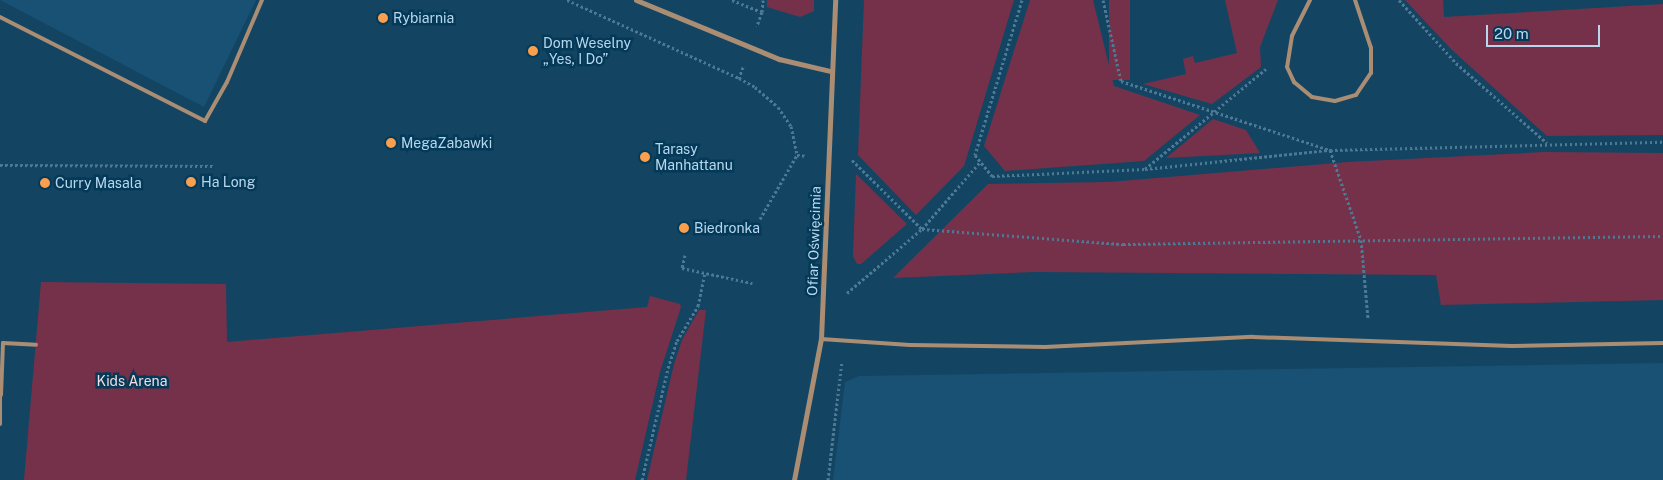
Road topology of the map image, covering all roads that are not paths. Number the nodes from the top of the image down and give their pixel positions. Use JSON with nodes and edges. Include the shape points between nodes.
{"nodes":[{"id":1,"x":262,"y":0,"type":"edge"},
{"id":2,"x":636,"y":0,"type":"edge"},
{"id":3,"x":835,"y":0,"type":"edge"},
{"id":4,"x":1310,"y":0,"type":"edge"},
{"id":5,"x":1355,"y":0,"type":"edge"},
{"id":6,"x":0,"y":17,"type":"edge"},
{"id":7,"x":830,"y":70,"type":"junction"},
{"id":8,"x":820,"y":339,"type":"junction"},
{"id":9,"x":1663,"y":343,"type":"edge"},
{"id":10,"x":36,"y":345,"type":"dead end"},
{"id":11,"x":0,"y":395,"type":"edge"},
{"id":12,"x":0,"y":424,"type":"edge"},
{"id":13,"x":794,"y":480,"type":"edge"}],
"edges":[{"from":1,"to":6,"type":"lane","via":[[227,82],[205,121]]},
{"from":2,"to":7,"type":"street","via":[[779,58]]},
{"from":3,"to":7,"type":"street","name":"Ofiar Oświęcimia"},
{"from":4,"to":5,"type":"lane","via":[[1288,51],[1287,67],[1294,82],[1312,96],[1336,101],[1356,95],[1371,73],[1364,21]]},
{"from":7,"to":8,"type":"street","name":"Ofiar Oświęcimia"},
{"from":8,"to":9,"type":"lane","via":[[1045,348],[1253,337],[1512,346]]},
{"from":8,"to":13,"type":"street","name":"Ofiar Oświęcimia"},
{"from":10,"to":11,"type":"lane","via":[[3,343]]},
{"from":11,"to":12,"type":"lane"}]}
